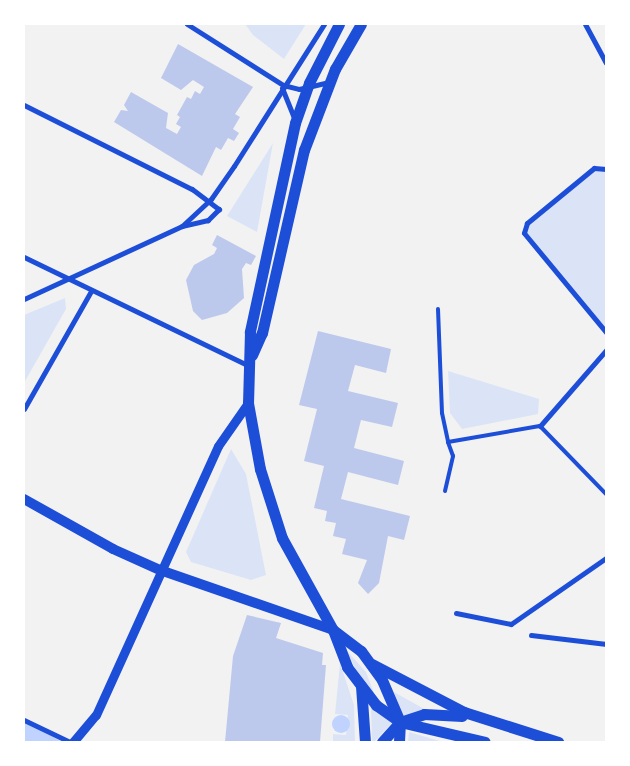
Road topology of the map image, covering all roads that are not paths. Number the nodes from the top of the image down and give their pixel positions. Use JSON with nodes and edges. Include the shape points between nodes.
{"nodes":[{"id":1,"x":186,"y":24,"type":"edge"},
{"id":2,"x":324,"y":24,"type":"edge"},
{"id":3,"x":339,"y":24,"type":"edge"},
{"id":4,"x":360,"y":24,"type":"edge"},
{"id":5,"x":585,"y":24,"type":"edge"},
{"id":6,"x":606,"y":63,"type":"edge"},
{"id":7,"x":330,"y":82,"type":"junction"},
{"id":8,"x":283,"y":85,"type":"junction"},
{"id":9,"x":307,"y":88,"type":"junction"},
{"id":10,"x":24,"y":105,"type":"edge"},
{"id":11,"x":295,"y":123,"type":"junction"},
{"id":12,"x":606,"y":169,"type":"edge"},
{"id":13,"x":211,"y":199,"type":"junction"},
{"id":14,"x":182,"y":226,"type":"junction"},
{"id":15,"x":24,"y":257,"type":"edge"},
{"id":16,"x":68,"y":280,"type":"junction"},
{"id":17,"x":91,"y":291,"type":"junction"},
{"id":18,"x":24,"y":299,"type":"edge"},
{"id":19,"x":438,"y":309,"type":"dead end"},
{"id":20,"x":606,"y":332,"type":"edge"},
{"id":21,"x":606,"y":350,"type":"edge"},
{"id":22,"x":247,"y":365,"type":"junction"},
{"id":23,"x":248,"y":403,"type":"junction"},
{"id":24,"x":24,"y":409,"type":"edge"},
{"id":25,"x":540,"y":426,"type":"junction"},
{"id":26,"x":448,"y":442,"type":"junction"},
{"id":27,"x":445,"y":491,"type":"dead end"},
{"id":28,"x":606,"y":494,"type":"edge"},
{"id":29,"x":24,"y":499,"type":"edge"},
{"id":30,"x":606,"y":558,"type":"edge"},
{"id":31,"x":160,"y":570,"type":"junction"},
{"id":32,"x":456,"y":612,"type":"dead end"},
{"id":33,"x":333,"y":630,"type":"junction"},
{"id":34,"x":531,"y":635,"type":"dead end"},
{"id":35,"x":606,"y":645,"type":"edge"},
{"id":36,"x":372,"y":664,"type":"junction"},
{"id":37,"x":360,"y":685,"type":"junction"},
{"id":38,"x":483,"y":719,"type":"junction"},
{"id":39,"x":24,"y":720,"type":"edge"},
{"id":40,"x":400,"y":722,"type":"junction"},
{"id":41,"x":72,"y":742,"type":"edge"},
{"id":42,"x":365,"y":742,"type":"edge"},
{"id":43,"x":382,"y":742,"type":"edge"},
{"id":44,"x":399,"y":742,"type":"edge"},
{"id":45,"x":485,"y":742,"type":"edge"},
{"id":46,"x":558,"y":742,"type":"edge"}],
"edges":[{"from":1,"to":8,"type":"street"},
{"from":2,"to":8,"type":"street"},
{"from":3,"to":9,"type":"main road"},
{"from":4,"to":7,"type":"main road"},
{"from":5,"to":6,"type":"street"},
{"from":7,"to":9,"type":"street"},
{"from":7,"to":22,"type":"main road","via":[[304,150],[262,333]]},
{"from":8,"to":9,"type":"street"},
{"from":8,"to":11,"type":"street","via":[[282,96]]},
{"from":8,"to":13,"type":"street"},
{"from":9,"to":11,"type":"main road"},
{"from":10,"to":13,"type":"street"},
{"from":11,"to":22,"type":"main road"},
{"from":12,"to":20,"type":"street","via":[[594,168],[527,223],[524,234]]},
{"from":13,"to":14,"type":"street"},
{"from":13,"to":14,"type":"street","via":[[219,204],[218,214]]},
{"from":14,"to":16,"type":"street"},
{"from":15,"to":16,"type":"street"},
{"from":16,"to":17,"type":"street"},
{"from":16,"to":18,"type":"street"},
{"from":17,"to":22,"type":"street"},
{"from":17,"to":24,"type":"street"},
{"from":19,"to":26,"type":"lane","via":[[442,413]]},
{"from":21,"to":25,"type":"street"},
{"from":22,"to":23,"type":"main road"},
{"from":23,"to":31,"type":"street","via":[[218,446]]},
{"from":23,"to":33,"type":"main road","via":[[260,469],[282,538]]},
{"from":25,"to":26,"type":"lane"},
{"from":25,"to":28,"type":"lane"},
{"from":26,"to":27,"type":"lane","via":[[453,456]]},
{"from":29,"to":31,"type":"main road","via":[[113,549]]},
{"from":30,"to":32,"type":"street","via":[[511,624]]},
{"from":31,"to":33,"type":"main road"},
{"from":31,"to":41,"type":"street","via":[[129,650],[96,715]]},
{"from":33,"to":36,"type":"main road"},
{"from":33,"to":37,"type":"main road","via":[[347,667]]},
{"from":34,"to":35,"type":"street"},
{"from":36,"to":38,"type":"main road","via":[[434,699]]},
{"from":36,"to":40,"type":"main road"},
{"from":37,"to":40,"type":"main road","via":[[376,705]]},
{"from":37,"to":42,"type":"main road"},
{"from":38,"to":40,"type":"main road","via":[[424,714]]},
{"from":38,"to":46,"type":"main road"},
{"from":39,"to":41,"type":"street"},
{"from":40,"to":43,"type":"main road"},
{"from":40,"to":44,"type":"main road"},
{"from":40,"to":45,"type":"main road"}]}
